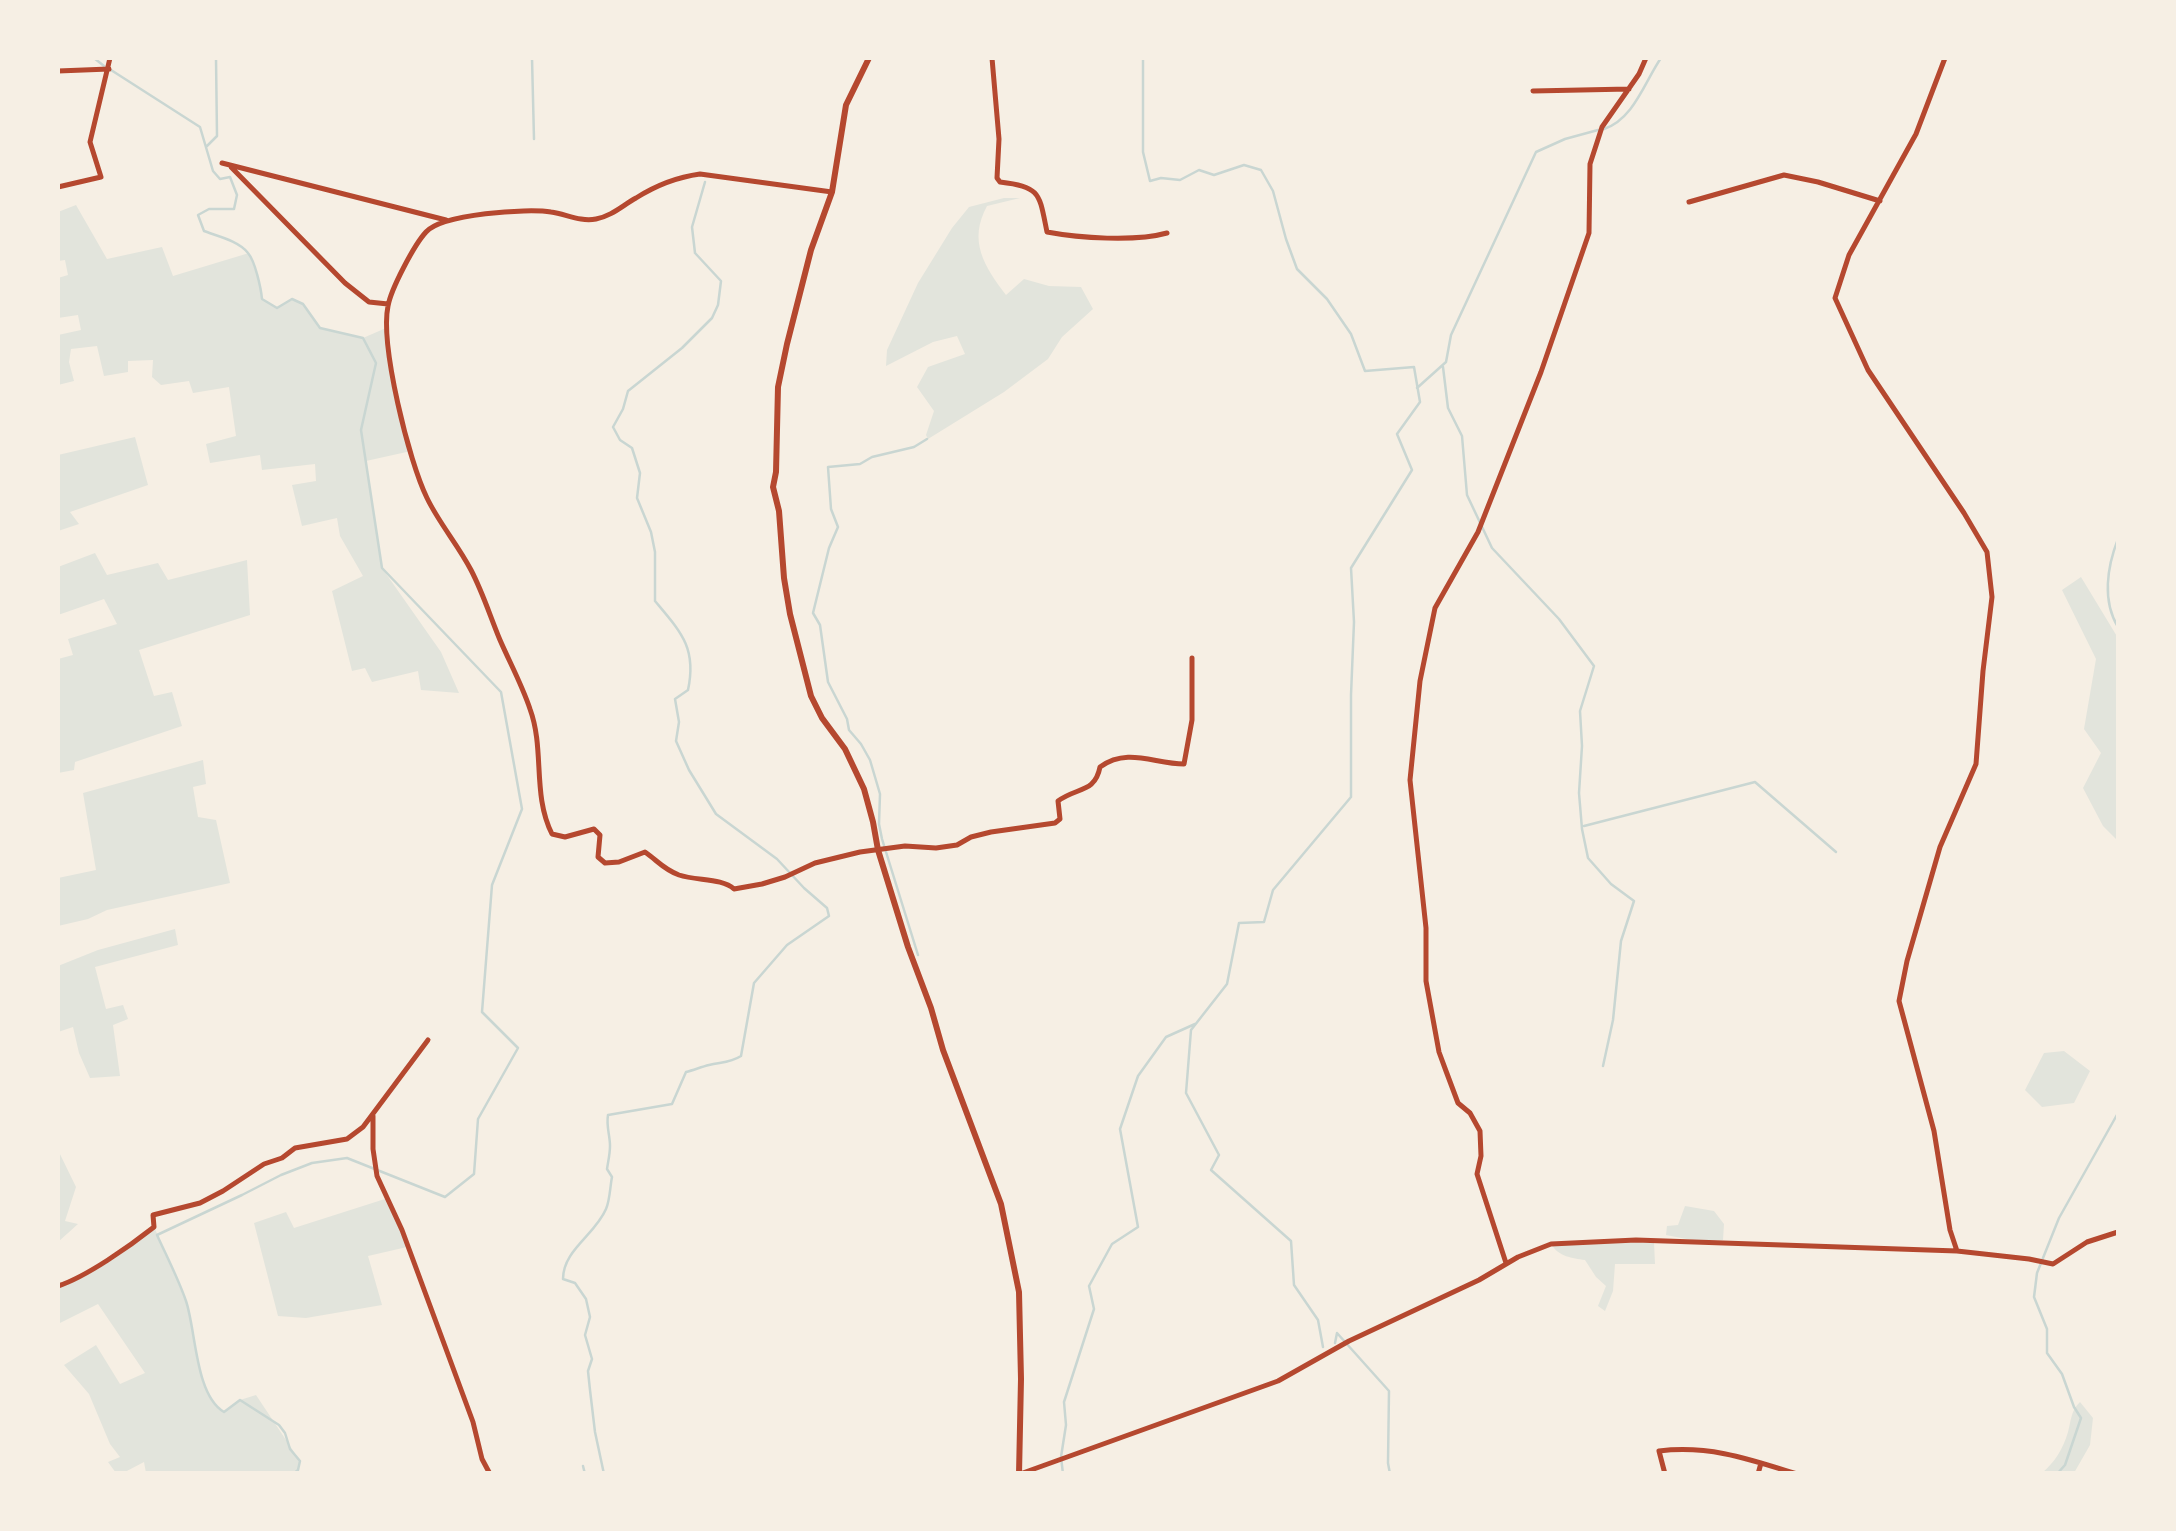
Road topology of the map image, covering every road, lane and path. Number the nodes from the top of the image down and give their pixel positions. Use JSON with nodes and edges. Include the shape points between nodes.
{"nodes":[{"id":1,"x":110,"y":58,"type":"edge"},
{"id":2,"x":870,"y":58,"type":"edge"},
{"id":3,"x":992,"y":58,"type":"edge"},
{"id":4,"x":1646,"y":58,"type":"edge"},
{"id":5,"x":1945,"y":58,"type":"edge"},
{"id":6,"x":108,"y":69,"type":"junction"},
{"id":7,"x":58,"y":71,"type":"edge"},
{"id":8,"x":1628,"y":89,"type":"junction"},
{"id":9,"x":1533,"y":90,"type":"dead end"},
{"id":10,"x":58,"y":187,"type":"edge"},
{"id":11,"x":832,"y":192,"type":"junction"},
{"id":12,"x":1880,"y":200,"type":"junction"},
{"id":13,"x":1689,"y":202,"type":"dead end"},
{"id":14,"x":449,"y":221,"type":"junction"},
{"id":15,"x":1166,"y":233,"type":"dead end"},
{"id":16,"x":388,"y":304,"type":"junction"},
{"id":17,"x":1192,"y":658,"type":"dead end"},
{"id":18,"x":878,"y":850,"type":"junction"},
{"id":19,"x":428,"y":1040,"type":"dead end"},
{"id":20,"x":373,"y":1114,"type":"junction"},
{"id":21,"x":2118,"y":1232,"type":"edge"},
{"id":22,"x":1958,"y":1251,"type":"junction"},
{"id":23,"x":1506,"y":1262,"type":"junction"},
{"id":24,"x":58,"y":1286,"type":"edge"},
{"id":25,"x":1761,"y":1462,"type":"junction"},
{"id":26,"x":490,"y":1474,"type":"edge"},
{"id":27,"x":1019,"y":1474,"type":"edge"},
{"id":28,"x":1665,"y":1474,"type":"edge"},
{"id":29,"x":1758,"y":1474,"type":"edge"},
{"id":30,"x":1796,"y":1474,"type":"edge"}],
"edges":[{"from":1,"to":6,"type":"street"},
{"from":2,"to":11,"type":"street","via":[[846,105]]},
{"from":3,"to":15,"type":"street","via":[[996,178],[1035,192],[1047,232],[1107,238]]},
{"from":4,"to":8,"type":"street"},
{"from":5,"to":12,"type":"street","via":[[1916,134]]},
{"from":6,"to":7,"type":"street"},
{"from":6,"to":10,"type":"street","via":[[90,142],[100,177]]},
{"from":8,"to":9,"type":"street"},
{"from":8,"to":23,"type":"street","via":[[1602,127],[1590,164],[1588,233],[1478,532],[1435,608],[1420,681],[1410,780],[1426,981],[1439,1052],[1458,1103],[1480,1131],[1478,1174]]},
{"from":11,"to":14,"type":"street","via":[[700,174],[595,219],[504,212]]},
{"from":11,"to":18,"type":"street","via":[[786,344],[773,487],[804,672],[816,707],[864,790]]},
{"from":12,"to":13,"type":"street","via":[[1784,175]]},
{"from":12,"to":22,"type":"street","via":[[1849,255],[1835,298],[1868,370],[1987,552],[1992,597],[1976,764],[1940,847],[1899,1000]]},
{"from":14,"to":16,"type":"street","via":[[426,232]]},
{"from":14,"to":16,"type":"street","via":[[218,161],[262,196],[345,284],[369,302]]},
{"from":16,"to":18,"type":"street","via":[[395,388],[417,474],[488,604],[526,696],[536,726],[540,802],[552,834],[594,829],[605,863],[645,852],[664,869],[734,888]]},
{"from":17,"to":18,"type":"street","via":[[1184,764],[1121,756],[1100,767],[1092,786],[1058,801],[1055,823],[936,848]]},
{"from":18,"to":27,"type":"street","via":[[1001,1204],[1019,1292]]},
{"from":19,"to":20,"type":"street"},
{"from":20,"to":24,"type":"street","via":[[353,1136],[295,1148],[200,1203],[153,1215],[154,1227],[143,1236]]},
{"from":20,"to":26,"type":"street","via":[[377,1176]]},
{"from":21,"to":22,"type":"street","via":[[2053,1264]]},
{"from":22,"to":23,"type":"street","via":[[1636,1240],[1551,1244]]},
{"from":23,"to":27,"type":"street","via":[[1278,1381]]},
{"from":25,"to":28,"type":"street","via":[[1686,1448],[1660,1451]]},
{"from":25,"to":29,"type":"street"},
{"from":25,"to":30,"type":"street"}]}
